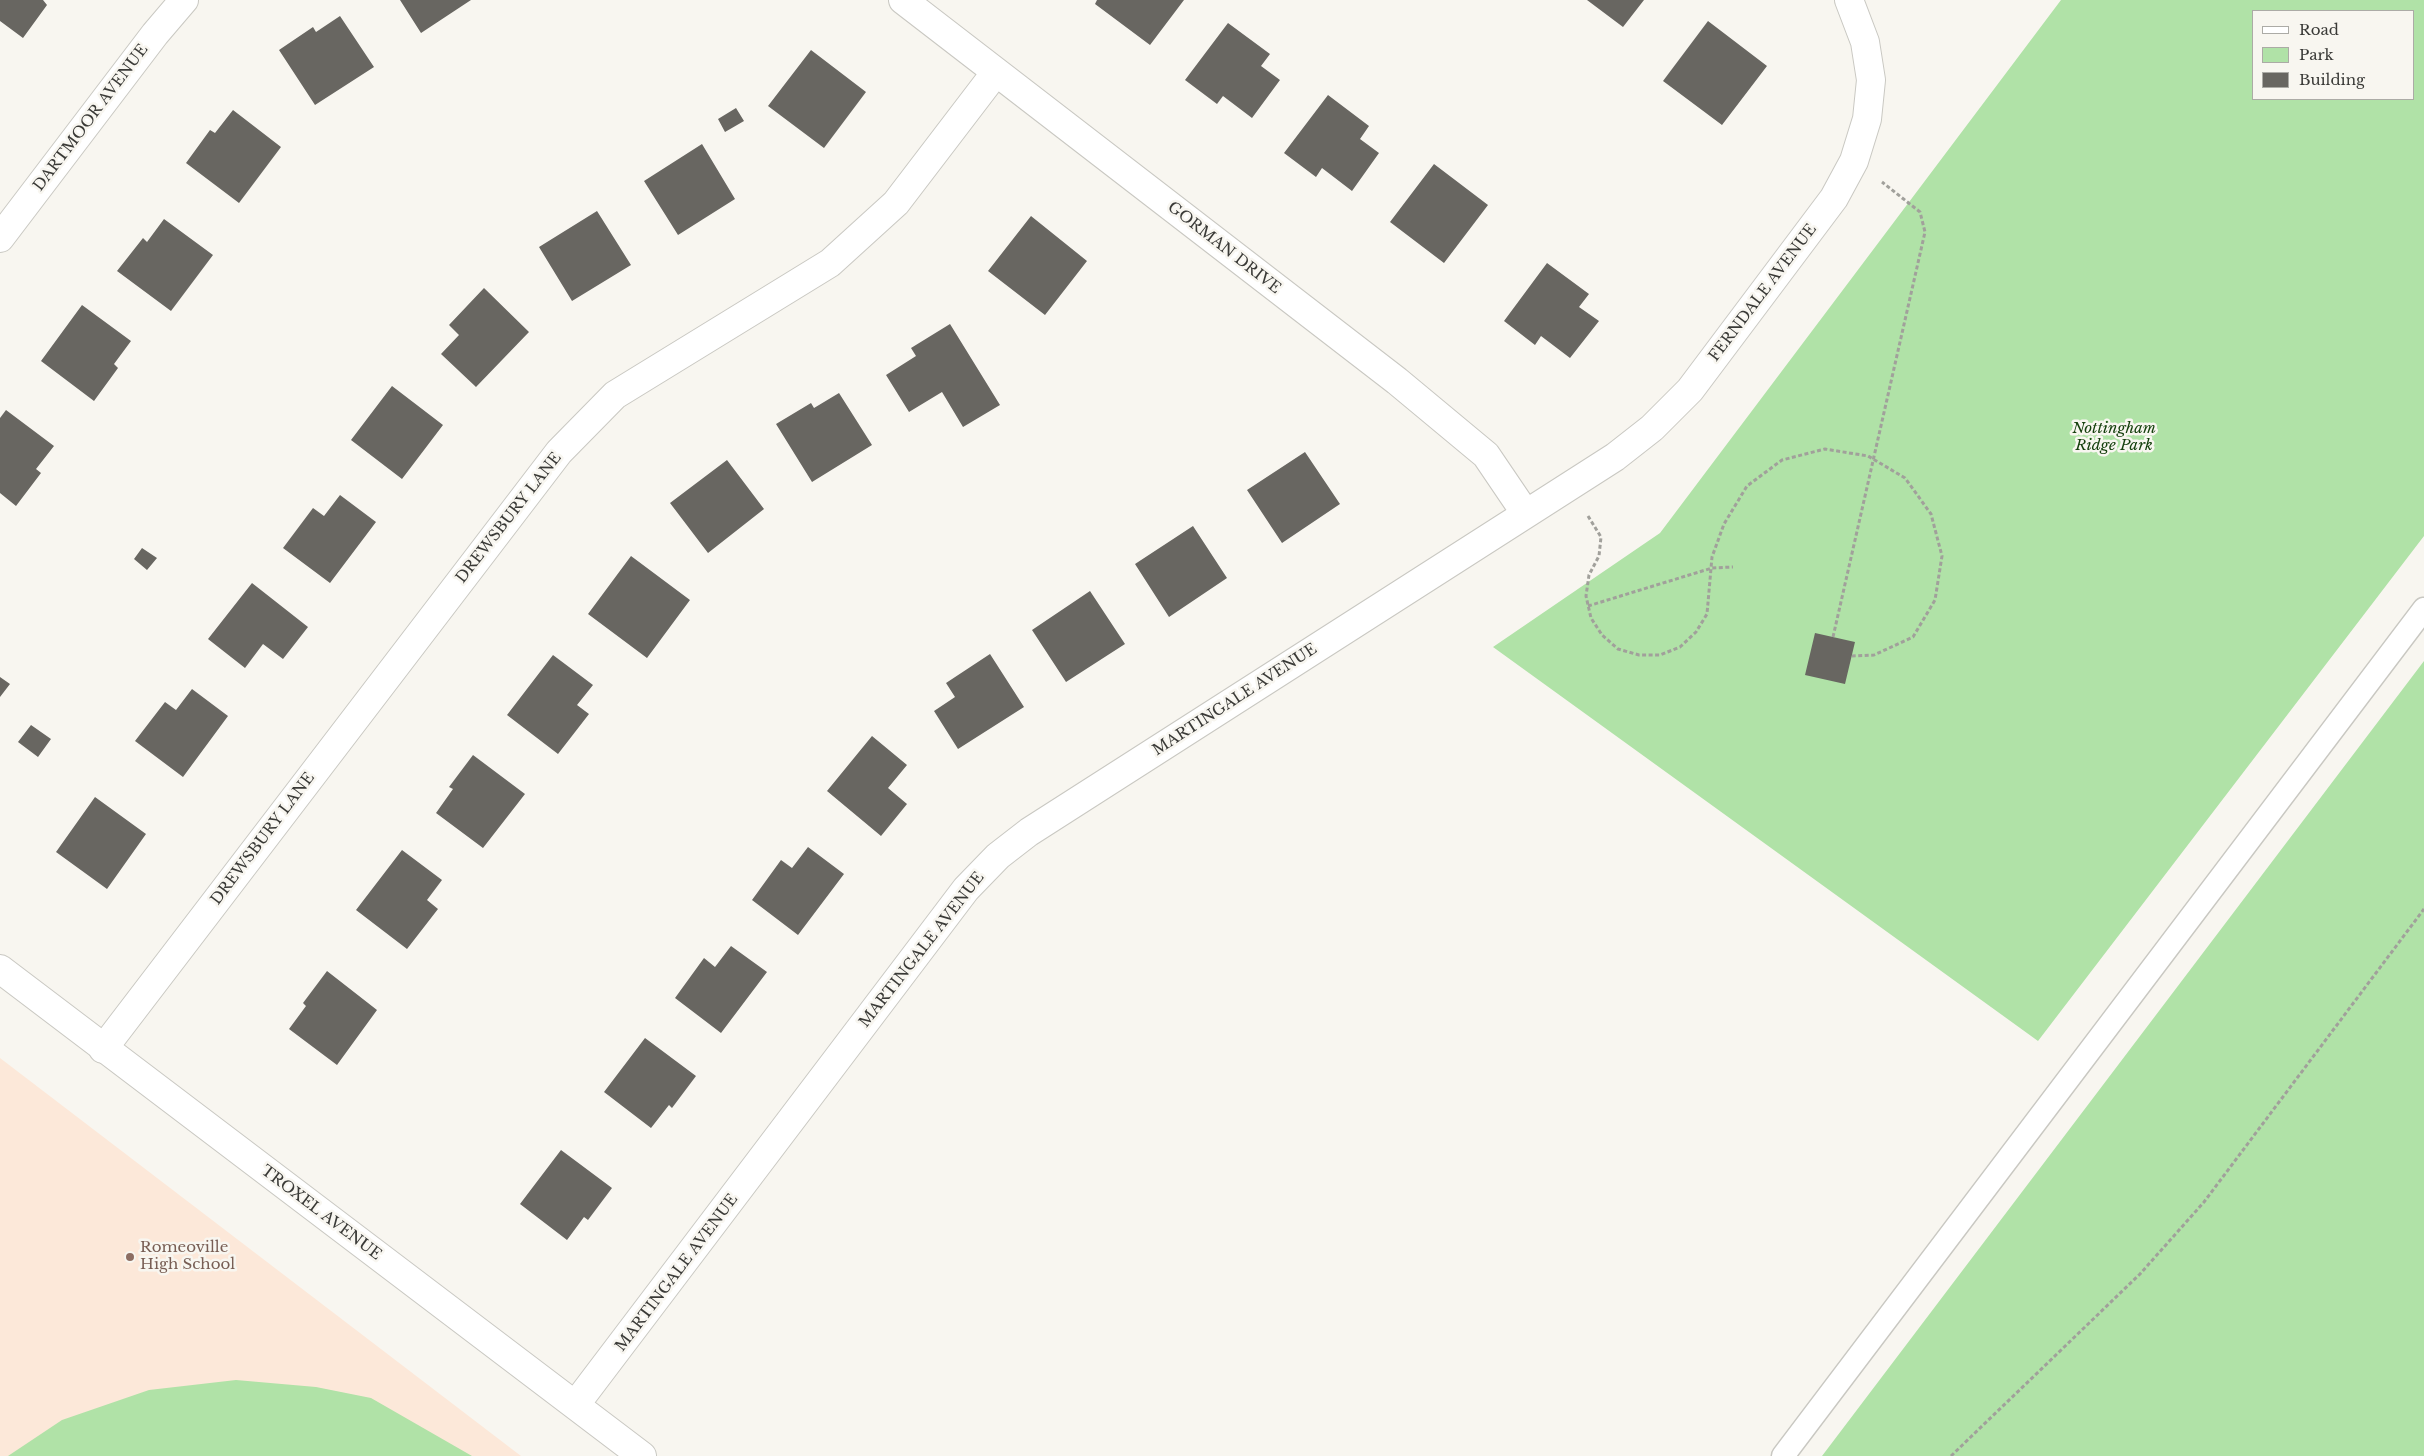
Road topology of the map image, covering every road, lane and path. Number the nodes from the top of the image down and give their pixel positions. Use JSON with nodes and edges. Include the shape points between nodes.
{"nodes":[{"id":1,"x":184,"y":0,"type":"edge"},
{"id":2,"x":903,"y":0,"type":"edge"},
{"id":3,"x":1849,"y":0,"type":"edge"},
{"id":4,"x":996,"y":72,"type":"junction"},
{"id":5,"x":1854,"y":161,"type":"junction"},
{"id":6,"x":0,"y":238,"type":"edge"},
{"id":7,"x":1874,"y":459,"type":"junction"},
{"id":8,"x":1570,"y":485,"type":"junction"},
{"id":9,"x":1526,"y":514,"type":"junction"},
{"id":10,"x":1733,"y":567,"type":"dead end"},
{"id":11,"x":1712,"y":568,"type":"junction"},
{"id":12,"x":1588,"y":606,"type":"junction"},
{"id":13,"x":2424,"y":609,"type":"edge"},
{"id":14,"x":1833,"y":637,"type":"dead end"},
{"id":15,"x":1852,"y":656,"type":"dead end"},
{"id":16,"x":2424,"y":909,"type":"edge"},
{"id":17,"x":0,"y":969,"type":"edge"},
{"id":18,"x":103,"y":1049,"type":"junction"},
{"id":19,"x":576,"y":1404,"type":"junction"},
{"id":20,"x":642,"y":1456,"type":"edge"},
{"id":21,"x":1783,"y":1456,"type":"edge"},
{"id":22,"x":1950,"y":1456,"type":"edge"}],
"edges":[{"from":1,"to":6,"type":"street","name":"DARTMOOR AVENUE"},
{"from":2,"to":4,"type":"street","name":"GORMAN DRIVE"},
{"from":3,"to":5,"type":"street","name":"FERNDALE AVENUE","via":[[1865,42],[1872,80],[1867,119]]},
{"from":4,"to":9,"type":"street","name":"GORMAN DRIVE","via":[[1397,381],[1486,455]]},
{"from":4,"to":18,"type":"street","name":"DREWSBURY LANE","via":[[896,202],[830,263],[615,395],[559,452]]},
{"from":5,"to":7,"type":"path","via":[[1920,212],[1925,232]]},
{"from":5,"to":8,"type":"street","name":"FERNDALE AVENUE","via":[[1834,198],[1690,390],[1652,428],[1615,457]]},
{"from":7,"to":11,"type":"path","via":[[1825,449],[1782,460],[1747,486],[1724,524],[1712,557]]},
{"from":7,"to":14,"type":"path"},
{"from":7,"to":15,"type":"path","via":[[1906,478],[1931,514],[1942,556],[1935,600],[1913,637],[1874,654]]},
{"from":8,"to":9,"type":"street","name":"FERNDALE AVENUE"},
{"from":8,"to":12,"type":"path","via":[[1601,537],[1599,556],[1589,575]]},
{"from":9,"to":19,"type":"street","name":"MARTINGALE AVENUE","via":[[1029,832],[998,856],[966,889]]},
{"from":10,"to":11,"type":"path"},
{"from":11,"to":12,"type":"path"},
{"from":11,"to":12,"type":"path","via":[[1707,614],[1696,632],[1680,646],[1660,655],[1639,655],[1618,649],[1590,618]]},
{"from":13,"to":21,"type":"lane"},
{"from":16,"to":22,"type":"path","via":[[2204,1202],[2140,1274]]},
{"from":17,"to":18,"type":"street","name":"TROXEL AVENUE"},
{"from":18,"to":19,"type":"street","name":"TROXEL AVENUE"},
{"from":19,"to":20,"type":"street","name":"TROXEL AVENUE"}]}
